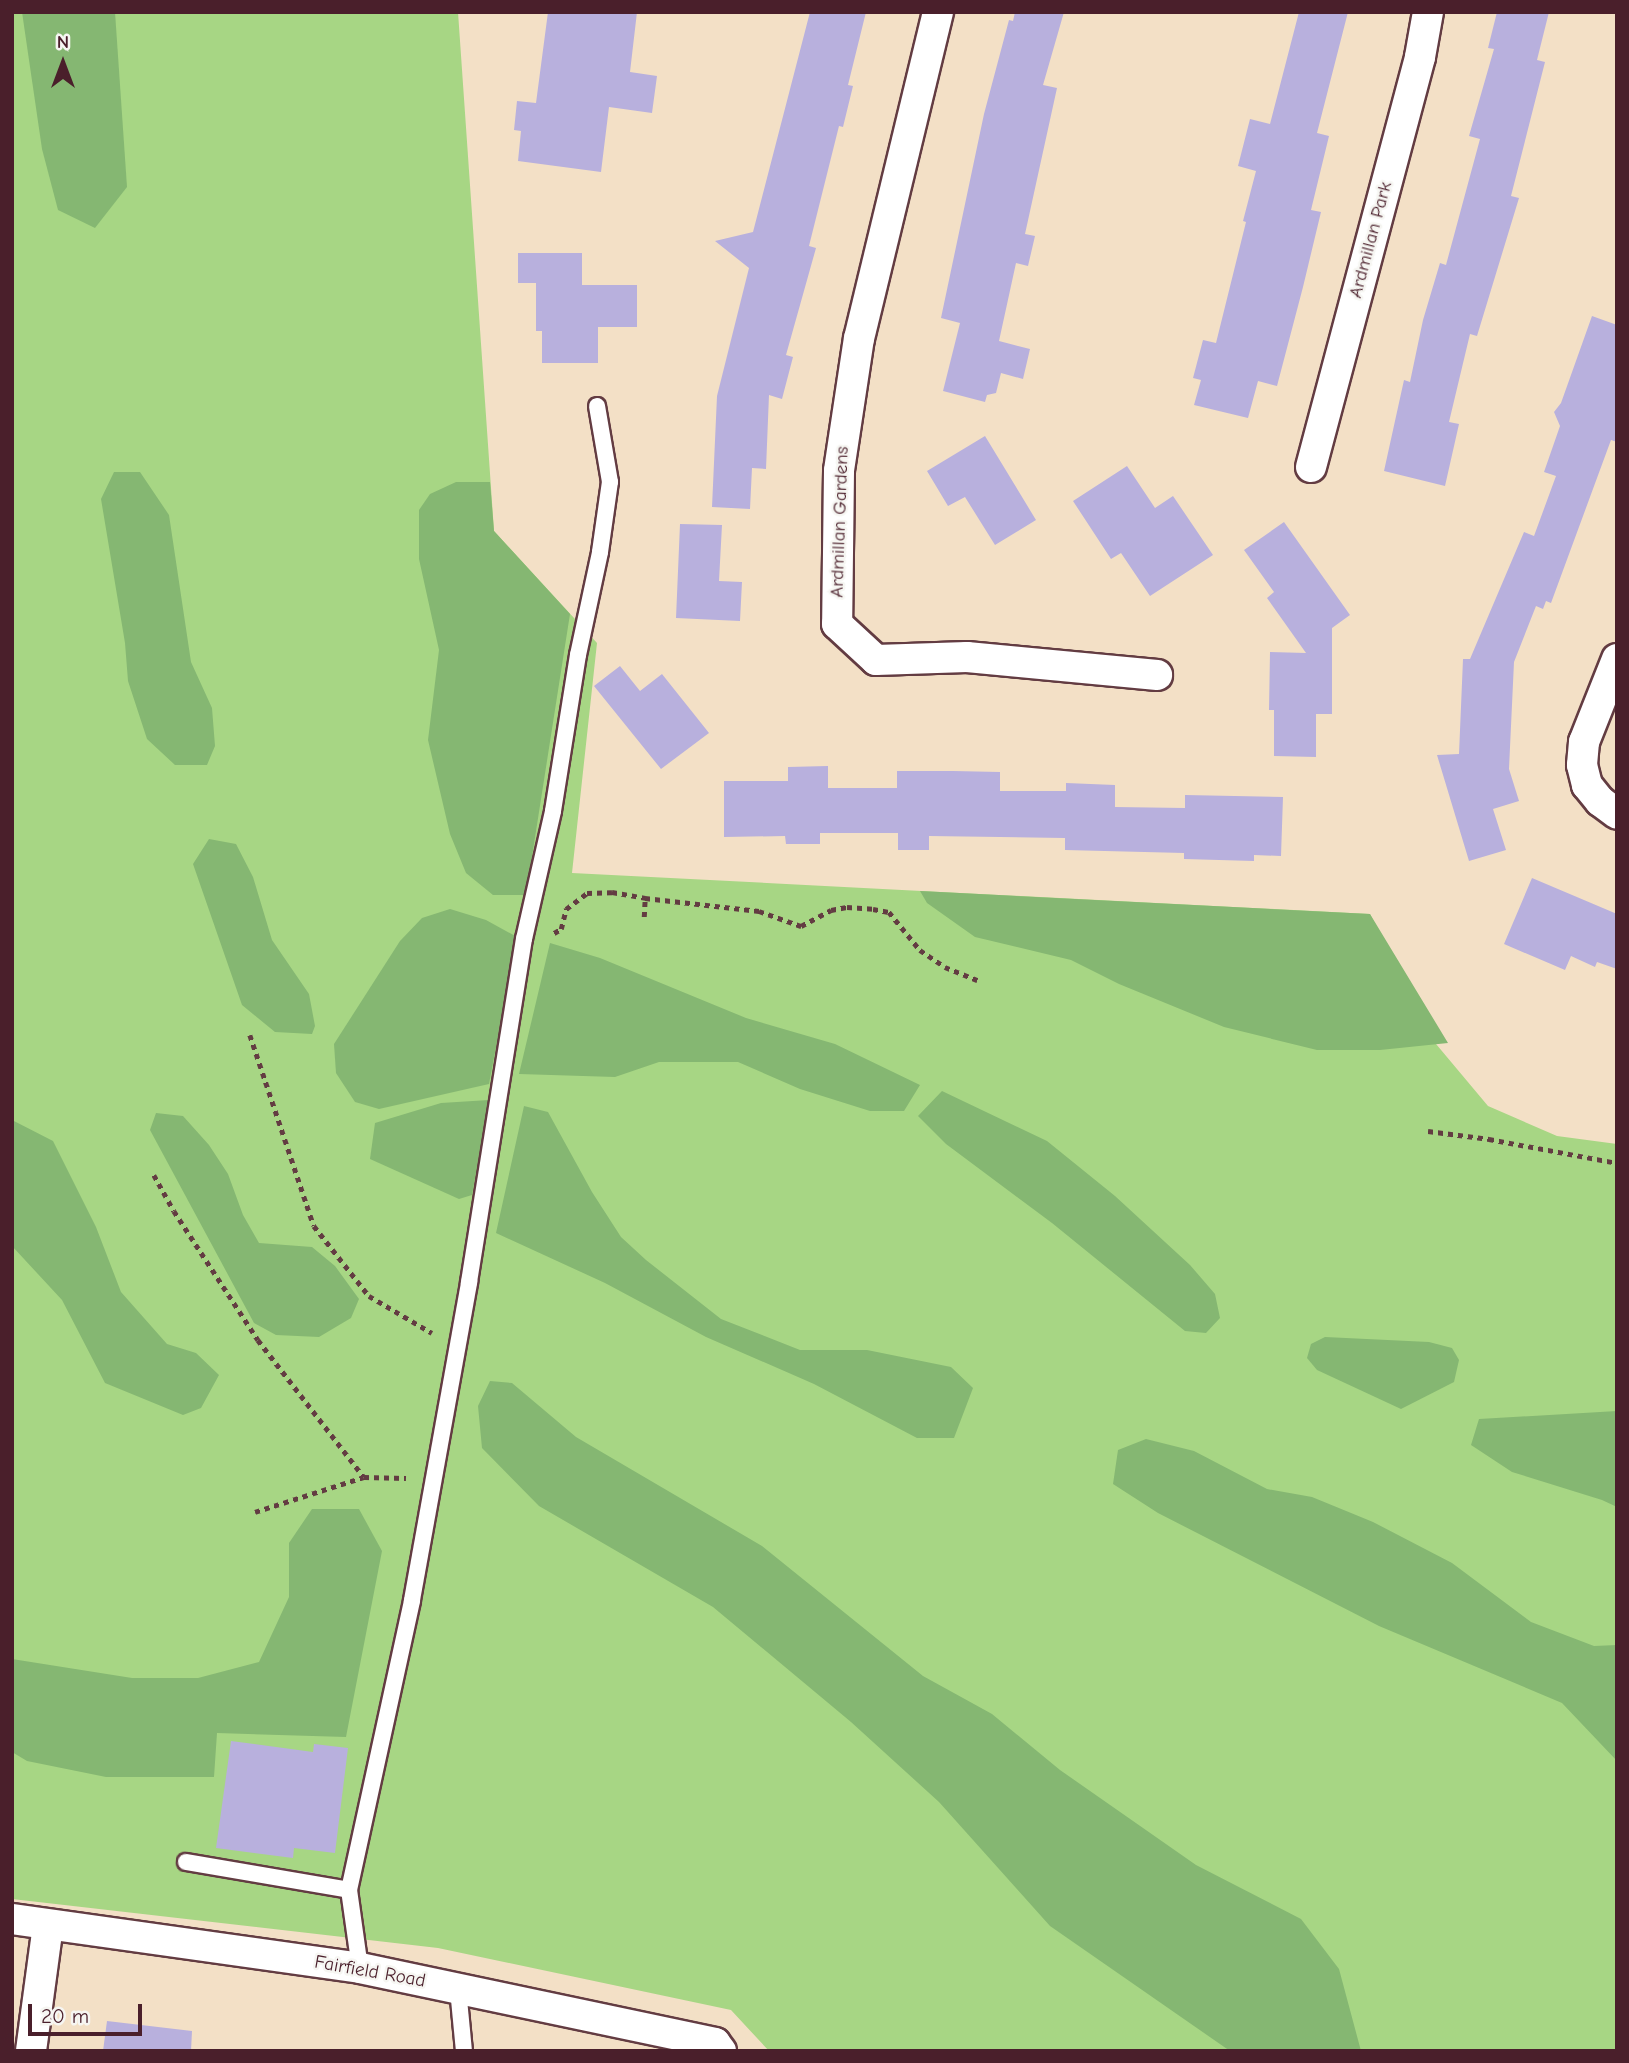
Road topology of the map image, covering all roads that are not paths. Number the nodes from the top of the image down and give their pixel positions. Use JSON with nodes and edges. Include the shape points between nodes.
{"nodes":[{"id":1,"x":937,"y":12,"type":"edge"},
{"id":2,"x":1428,"y":12,"type":"edge"},
{"id":3,"x":597,"y":406,"type":"dead end"},
{"id":4,"x":1311,"y":467,"type":"dead end"},
{"id":5,"x":1617,"y":659,"type":"edge"},
{"id":6,"x":1157,"y":675,"type":"dead end"},
{"id":7,"x":1616,"y":814,"type":"edge"},
{"id":8,"x":186,"y":1862,"type":"dead end"},
{"id":9,"x":349,"y":1890,"type":"junction"},
{"id":10,"x":12,"y":1919,"type":"edge"},
{"id":11,"x":48,"y":1925,"type":"junction"},
{"id":12,"x":360,"y":1968,"type":"junction"},
{"id":13,"x":458,"y":1989,"type":"junction"},
{"id":14,"x":30,"y":2051,"type":"edge"},
{"id":15,"x":464,"y":2051,"type":"edge"},
{"id":16,"x":721,"y":2051,"type":"edge"}],
"edges":[{"from":1,"to":6,"type":"street","name":"Ardmillan Gardens","via":[[859,338],[839,471],[837,624],[876,660],[967,657]]},
{"from":2,"to":4,"type":"street","name":"Ardmillan Park"},
{"from":3,"to":9,"type":"lane","via":[[610,482],[553,811],[526,930],[412,1600]]},
{"from":5,"to":7,"type":"street","via":[[1584,742],[1582,765],[1587,785]]},
{"from":8,"to":9,"type":"lane"},
{"from":9,"to":12,"type":"lane"},
{"from":10,"to":11,"type":"street","name":"Fairfield Road"},
{"from":11,"to":12,"type":"street","name":"Fairfield Road"},
{"from":11,"to":14,"type":"street"},
{"from":12,"to":13,"type":"street","name":"Fairfield Road"},
{"from":13,"to":15,"type":"lane"},
{"from":13,"to":16,"type":"street","name":"Fairfield Road","via":[[715,2043]]}]}
